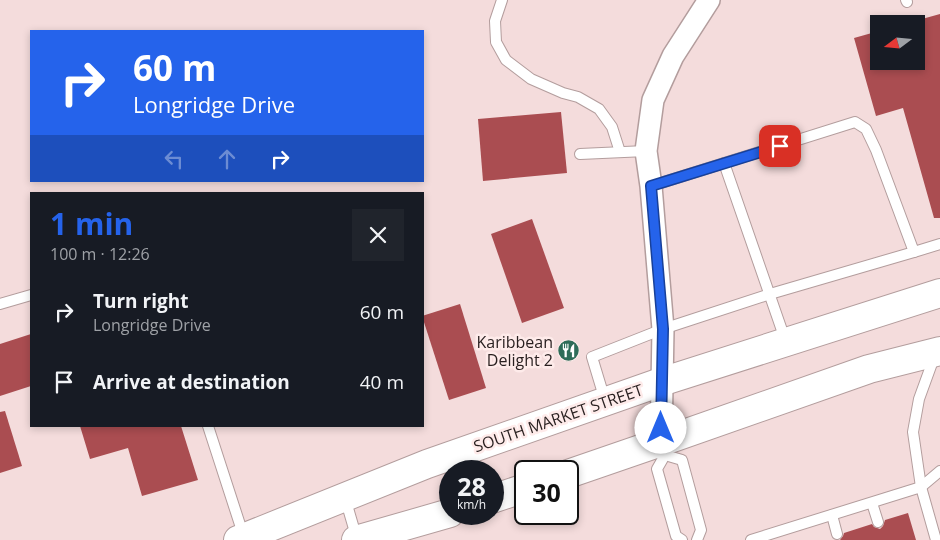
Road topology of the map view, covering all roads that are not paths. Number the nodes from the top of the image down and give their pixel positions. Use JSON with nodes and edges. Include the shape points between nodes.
{"nodes":[{"id":1,"x":502,"y":0,"type":"edge"},
{"id":2,"x":709,"y":0,"type":"edge"},
{"id":3,"x":646,"y":151,"type":"junction"},
{"id":4,"x":620,"y":152,"type":"junction"},
{"id":5,"x":580,"y":154,"type":"dead end"},
{"id":6,"x":724,"y":163,"type":"junction"},
{"id":7,"x":651,"y":186,"type":"junction"},
{"id":8,"x":940,"y":244,"type":"edge"},
{"id":9,"x":914,"y":252,"type":"junction"},
{"id":10,"x":940,"y":293,"type":"edge"},
{"id":11,"x":770,"y":294,"type":"junction"},
{"id":12,"x":30,"y":295,"type":"edge"},
{"id":13,"x":0,"y":304,"type":"edge"},
{"id":14,"x":663,"y":329,"type":"junction"},
{"id":15,"x":787,"y":343,"type":"junction"},
{"id":16,"x":938,"y":352,"type":"edge"},
{"id":17,"x":661,"y":382,"type":"junction"},
{"id":18,"x":606,"y":402,"type":"junction"},
{"id":19,"x":208,"y":427,"type":"edge"},
{"id":20,"x":663,"y":449,"type":"junction"},
{"id":21,"x":579,"y":471,"type":"edge"},
{"id":22,"x":940,"y":471,"type":"edge"},
{"id":23,"x":921,"y":487,"type":"junction"},
{"id":24,"x":344,"y":497,"type":"junction"},
{"id":25,"x":872,"y":503,"type":"junction"},
{"id":26,"x":832,"y":515,"type":"junction"},
{"id":27,"x":439,"y":516,"type":"edge"},
{"id":28,"x":878,"y":522,"type":"dead end"},
{"id":29,"x":786,"y":529,"type":"junction"},
{"id":30,"x":837,"y":534,"type":"dead end"},
{"id":31,"x":241,"y":539,"type":"edge"},
{"id":32,"x":357,"y":540,"type":"edge"},
{"id":33,"x":682,"y":540,"type":"edge"},
{"id":34,"x":697,"y":540,"type":"edge"},
{"id":35,"x":752,"y":540,"type":"edge"},
{"id":36,"x":790,"y":540,"type":"edge"},
{"id":37,"x":936,"y":540,"type":"edge"}],
"edges":[{"from":1,"to":4,"type":"lane","via":[[495,21],[496,42],[506,60],[530,78],[598,109],[612,127]]},
{"from":2,"to":3,"type":"street","via":[[673,56],[653,100]]},
{"from":3,"to":4,"type":"lane"},
{"from":3,"to":7,"type":"street"},
{"from":4,"to":5,"type":"lane"},
{"from":6,"to":7,"type":"lane"},
{"from":6,"to":9,"type":"lane","via":[[855,122],[866,129],[876,150]]},
{"from":6,"to":11,"type":"lane"},
{"from":7,"to":14,"type":"street"},
{"from":8,"to":9,"type":"lane"},
{"from":9,"to":11,"type":"lane"},
{"from":10,"to":15,"type":"main road","name":"SOUTH MARKET STREET"},
{"from":11,"to":14,"type":"lane"},
{"from":11,"to":15,"type":"lane"},
{"from":12,"to":13,"type":"lane"},
{"from":14,"to":17,"type":"street"},
{"from":14,"to":18,"type":"lane","via":[[592,357]]},
{"from":15,"to":17,"type":"main road","name":"SOUTH MARKET STREET"},
{"from":16,"to":20,"type":"main road","via":[[869,370]]},
{"from":16,"to":23,"type":"lane","via":[[919,400],[913,432]]},
{"from":17,"to":18,"type":"main road","name":"SOUTH MARKET STREET"},
{"from":17,"to":20,"type":"street"},
{"from":18,"to":24,"type":"main road","name":"SOUTH MARKET STREET","via":[[427,464]]},
{"from":19,"to":31,"type":"lane"},
{"from":20,"to":21,"type":"main road"},
{"from":20,"to":33,"type":"lane","via":[[656,469],[676,536]]},
{"from":20,"to":34,"type":"lane","via":[[682,460],[701,530]]},
{"from":22,"to":23,"type":"lane"},
{"from":23,"to":25,"type":"lane"},
{"from":23,"to":37,"type":"lane"},
{"from":24,"to":31,"type":"main road","name":"SOUTH MARKET STREET"},
{"from":24,"to":32,"type":"lane"},
{"from":25,"to":26,"type":"lane"},
{"from":25,"to":28,"type":"lane"},
{"from":26,"to":29,"type":"lane"},
{"from":26,"to":30,"type":"lane"},
{"from":27,"to":32,"type":"main road"},
{"from":29,"to":35,"type":"lane"},
{"from":29,"to":36,"type":"lane"}]}
